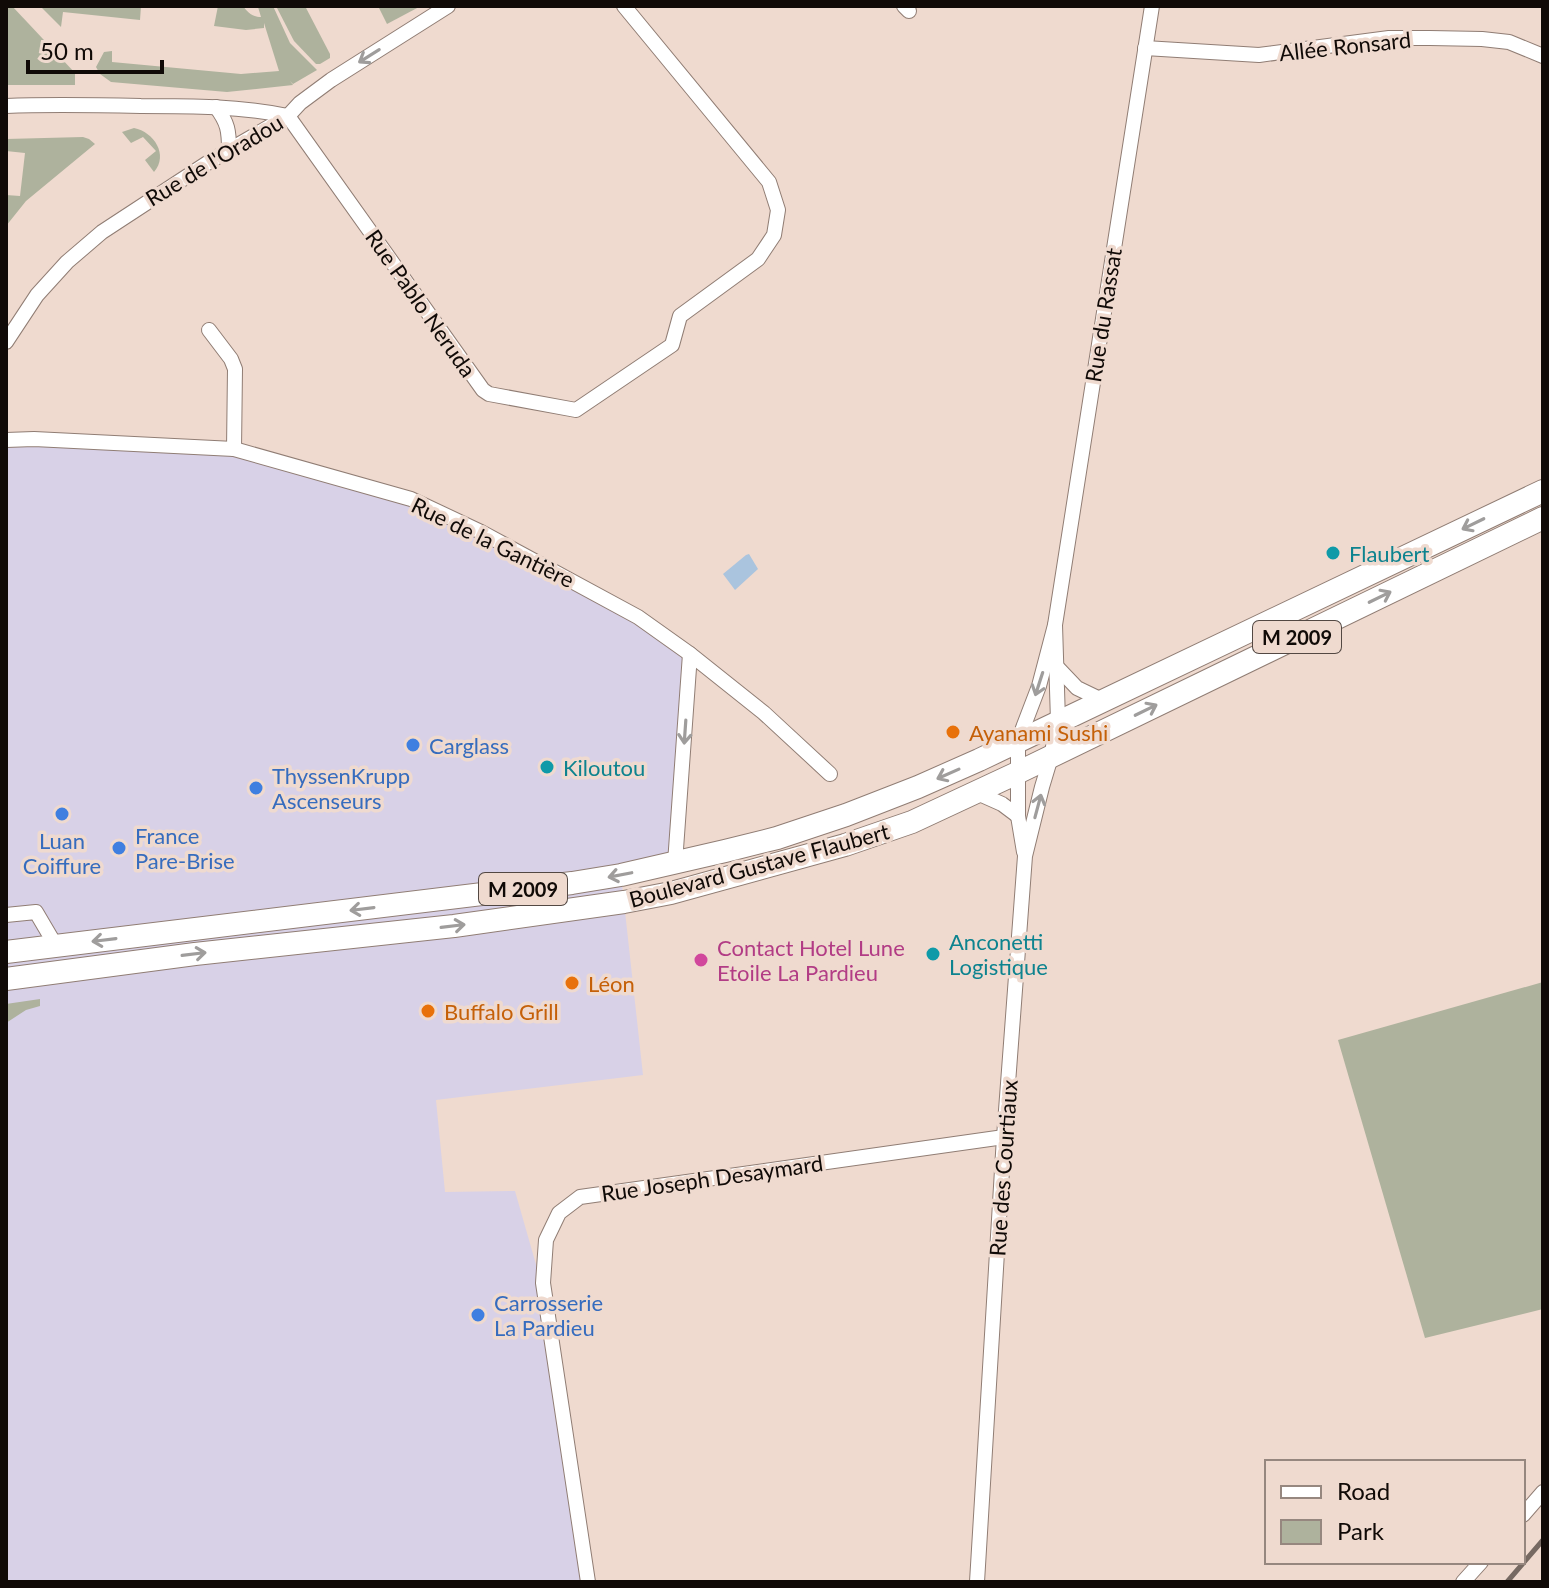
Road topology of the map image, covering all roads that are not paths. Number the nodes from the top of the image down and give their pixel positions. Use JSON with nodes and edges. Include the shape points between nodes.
{"nodes":[{"id":1,"x":448,"y":6,"type":"edge"},
{"id":2,"x":624,"y":6,"type":"edge"},
{"id":3,"x":1152,"y":6,"type":"edge"},
{"id":4,"x":1145,"y":48,"type":"junction"},
{"id":5,"x":1543,"y":56,"type":"edge"},
{"id":6,"x":6,"y":106,"type":"edge"},
{"id":7,"x":216,"y":107,"type":"junction"},
{"id":8,"x":288,"y":116,"type":"junction"},
{"id":9,"x":229,"y":150,"type":"junction"},
{"id":10,"x":209,"y":330,"type":"dead end"},
{"id":11,"x":6,"y":342,"type":"edge"},
{"id":12,"x":6,"y":440,"type":"edge"},
{"id":13,"x":234,"y":449,"type":"junction"},
{"id":14,"x":1543,"y":491,"type":"edge"},
{"id":15,"x":1543,"y":518,"type":"edge"},
{"id":16,"x":1055,"y":625,"type":"junction"},
{"id":17,"x":690,"y":654,"type":"junction"},
{"id":18,"x":1057,"y":667,"type":"junction"},
{"id":19,"x":1104,"y":701,"type":"junction"},
{"id":20,"x":1058,"y":721,"type":"junction"},
{"id":21,"x":1018,"y":741,"type":"junction"},
{"id":22,"x":1051,"y":757,"type":"junction"},
{"id":23,"x":1017,"y":773,"type":"junction"},
{"id":24,"x":830,"y":774,"type":"dead end"},
{"id":25,"x":975,"y":792,"type":"junction"},
{"id":26,"x":1018,"y":816,"type":"junction"},
{"id":27,"x":1025,"y":856,"type":"junction"},
{"id":28,"x":675,"y":863,"type":"junction"},
{"id":29,"x":6,"y":915,"type":"edge"},
{"id":30,"x":56,"y":946,"type":"junction"},
{"id":31,"x":6,"y":952,"type":"edge"},
{"id":32,"x":6,"y":979,"type":"edge"},
{"id":33,"x":1004,"y":1137,"type":"junction"},
{"id":34,"x":1543,"y":1492,"type":"edge"},
{"id":35,"x":1525,"y":1513,"type":"edge"},
{"id":36,"x":1479,"y":1564,"type":"edge"},
{"id":37,"x":588,"y":1582,"type":"edge"},
{"id":38,"x":977,"y":1582,"type":"edge"},
{"id":39,"x":1463,"y":1582,"type":"edge"}],
"edges":[{"from":1,"to":8,"type":"street","name":"Rue de l'Oradou","one_way":true,"via":[[331,80]]},
{"from":2,"to":8,"type":"street","name":"Rue Pablo Neruda","via":[[769,182],[778,210],[774,235],[758,259],[680,316],[672,345],[576,410],[483,390]]},
{"from":3,"to":4,"type":"street","name":"Rue du Rassat"},
{"from":4,"to":5,"type":"street","name":"Allée Ronsard","via":[[1259,55],[1389,38],[1469,38],[1509,42]]},
{"from":4,"to":16,"type":"street","name":"Rue du Rassat"},
{"from":6,"to":7,"type":"street"},
{"from":7,"to":8,"type":"street"},
{"from":7,"to":9,"type":"street","via":[[225,119]]},
{"from":8,"to":9,"type":"street","name":"Rue de l'Oradou"},
{"from":9,"to":11,"type":"street","name":"Rue de l'Oradou","via":[[80,250],[37,295]]},
{"from":10,"to":13,"type":"street","via":[[235,369]]},
{"from":12,"to":13,"type":"street","name":"Rue de la Gantière"},
{"from":13,"to":17,"type":"street","name":"Rue de la Gantière","via":[[411,499],[625,609]]},
{"from":14,"to":19,"type":"main road","name":"Boulevard Gustave Flaubert","number":"M 2009","one_way":true},
{"from":22,"to":15,"type":"main road","name":"Boulevard Gustave Flaubert","number":"M 2009","one_way":true},
{"from":16,"to":18,"type":"street","name":"Rue du Rassat"},
{"from":16,"to":21,"type":"street","name":"Rue du Rassat","one_way":true},
{"from":17,"to":24,"type":"street","name":"Rue de la Gantière"},
{"from":17,"to":28,"type":"street","one_way":true},
{"from":18,"to":19,"type":"street","via":[[1077,688]]},
{"from":18,"to":20,"type":"street","name":"Rue du Rassat"},
{"from":19,"to":20,"type":"main road","name":"Boulevard Gustave Flaubert","number":"M 2009"},
{"from":20,"to":21,"type":"main road","name":"Boulevard Gustave Flaubert","number":"M 2009"},
{"from":20,"to":22,"type":"street","name":"Rue du Rassat"},
{"from":21,"to":23,"type":"street","name":"Rue du Rassat"},
{"from":21,"to":28,"type":"main road","name":"Boulevard Gustave Flaubert","number":"M 2009","one_way":true,"via":[[846,815]]},
{"from":22,"to":23,"type":"main road","name":"Boulevard Gustave Flaubert","number":"M 2009"},
{"from":27,"to":22,"type":"street","name":"Rue des Courtiaux","one_way":true},
{"from":23,"to":25,"type":"main road","name":"Boulevard Gustave Flaubert","number":"M 2009"},
{"from":23,"to":26,"type":"street"},
{"from":25,"to":26,"type":"street"},
{"from":32,"to":25,"type":"main road","name":"Boulevard Gustave Flaubert","number":"M 2009","one_way":true,"via":[[454,926],[671,893],[845,845]]},
{"from":26,"to":27,"type":"street"},
{"from":27,"to":33,"type":"street","name":"Rue des Courtiaux"},
{"from":28,"to":30,"type":"main road","name":"Boulevard Gustave Flaubert","number":"M 2009","one_way":true,"via":[[572,883]]},
{"from":29,"to":30,"type":"street","via":[[36,912]]},
{"from":30,"to":31,"type":"main road","name":"Boulevard Gustave Flaubert","number":"M 2009"},
{"from":33,"to":37,"type":"street","name":"Rue Joseph Desaymard","via":[[580,1197],[559,1213],[546,1240],[543,1283]]},
{"from":33,"to":38,"type":"street","name":"Rue des Courtiaux"},
{"from":34,"to":35,"type":"street"},
{"from":36,"to":39,"type":"street"}]}
